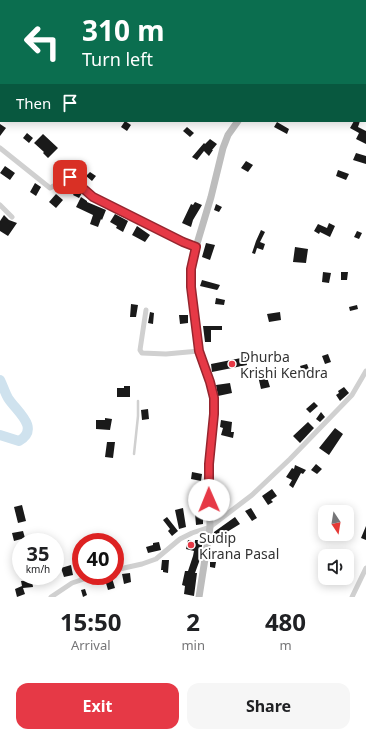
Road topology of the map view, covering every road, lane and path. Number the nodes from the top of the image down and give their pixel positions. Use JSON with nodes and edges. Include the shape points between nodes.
{"nodes":[{"id":1,"x":237,"y":122,"type":"edge"},
{"id":2,"x":0,"y":148,"type":"edge"},
{"id":3,"x":0,"y":205,"type":"edge"},
{"id":4,"x":12,"y":217,"type":"dead end"},
{"id":5,"x":196,"y":247,"type":"junction"},
{"id":6,"x":146,"y":310,"type":"dead end"},
{"id":7,"x":199,"y":351,"type":"junction"},
{"id":8,"x":366,"y":371,"type":"edge"},
{"id":9,"x":138,"y":401,"type":"dead end"},
{"id":10,"x":134,"y":454,"type":"dead end"},
{"id":11,"x":210,"y":527,"type":"junction"},
{"id":12,"x":124,"y":568,"type":"edge"},
{"id":13,"x":366,"y":568,"type":"edge"},
{"id":14,"x":72,"y":583,"type":"edge"},
{"id":15,"x":51,"y":597,"type":"edge"},
{"id":16,"x":199,"y":597,"type":"edge"},
{"id":17,"x":352,"y":597,"type":"edge"}],
"edges":[{"from":1,"to":5,"type":"street","via":[[225,141]]},
{"from":2,"to":5,"type":"street","via":[[50,188],[70,177],[93,197]]},
{"from":3,"to":4,"type":"street"},
{"from":5,"to":7,"type":"street","via":[[191,278]]},
{"from":6,"to":7,"type":"street","via":[[140,351],[166,354]]},
{"from":7,"to":11,"type":"street","via":[[214,398],[209,464]]},
{"from":8,"to":11,"type":"street","via":[[352,395],[295,454],[252,495]]},
{"from":9,"to":10,"type":"lane"},
{"from":11,"to":12,"type":"street","via":[[180,539],[156,559]]},
{"from":11,"to":16,"type":"street"},
{"from":13,"to":17,"type":"street"},
{"from":14,"to":15,"type":"street"}]}
